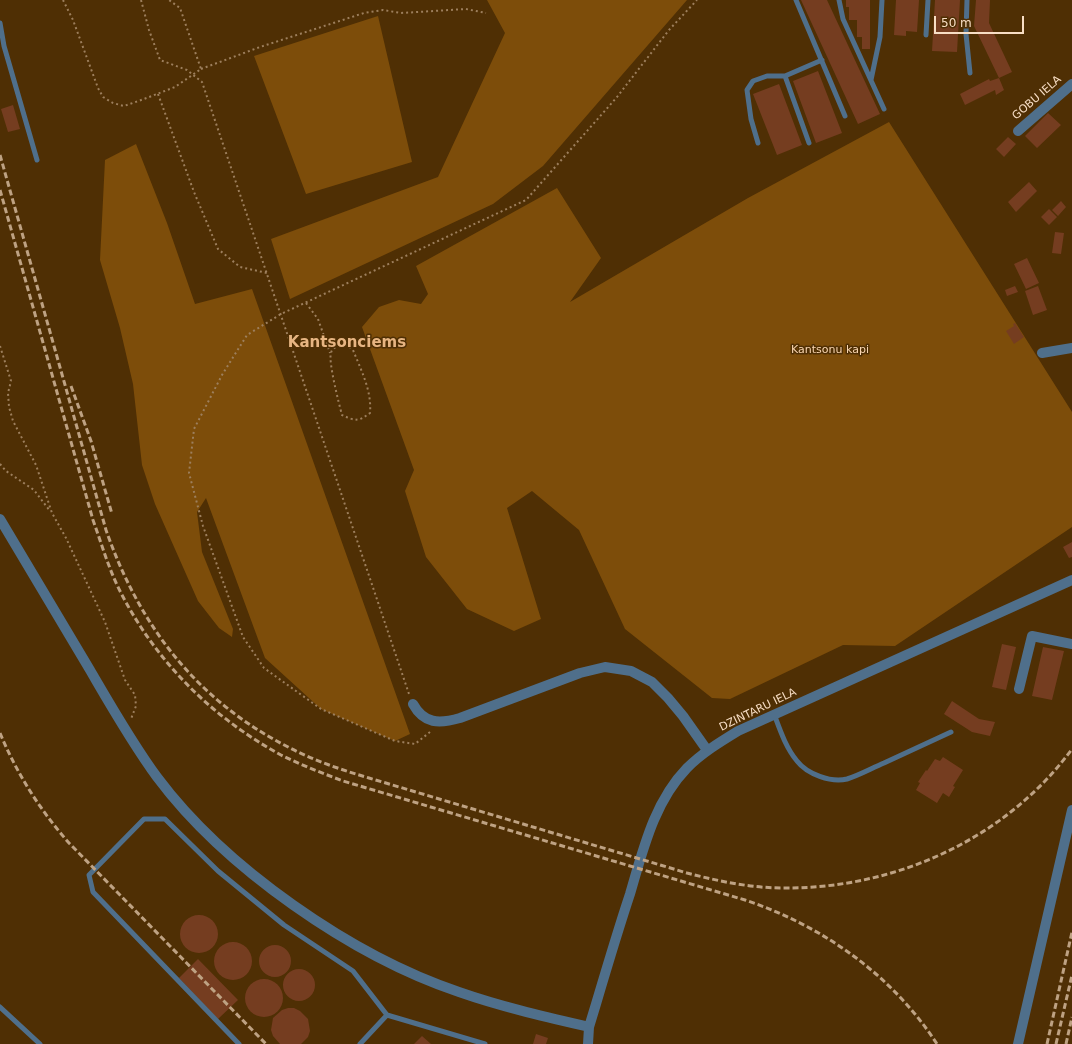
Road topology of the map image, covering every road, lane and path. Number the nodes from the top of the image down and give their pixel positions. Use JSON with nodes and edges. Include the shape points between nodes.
{"nodes":[{"id":1,"x":63,"y":0,"type":"edge"},
{"id":2,"x":141,"y":0,"type":"edge"},
{"id":3,"x":169,"y":0,"type":"edge"},
{"id":4,"x":697,"y":0,"type":"edge"},
{"id":5,"x":796,"y":0,"type":"edge"},
{"id":6,"x":839,"y":0,"type":"edge"},
{"id":7,"x":882,"y":0,"type":"edge"},
{"id":8,"x":928,"y":0,"type":"edge"},
{"id":9,"x":967,"y":0,"type":"edge"},
{"id":10,"x":486,"y":12,"type":"dead end"},
{"id":11,"x":0,"y":23,"type":"edge"},
{"id":12,"x":926,"y":35,"type":"dead end"},
{"id":13,"x":822,"y":60,"type":"junction"},
{"id":14,"x":201,"y":69,"type":"junction"},
{"id":15,"x":970,"y":73,"type":"dead end"},
{"id":16,"x":192,"y":74,"type":"junction"},
{"id":17,"x":785,"y":76,"type":"junction"},
{"id":18,"x":871,"y":80,"type":"junction"},
{"id":19,"x":1072,"y":84,"type":"edge"},
{"id":20,"x":158,"y":94,"type":"junction"},
{"id":21,"x":884,"y":109,"type":"dead end"},
{"id":22,"x":846,"y":116,"type":"dead end"},
{"id":23,"x":1018,"y":131,"type":"dead end"},
{"id":24,"x":758,"y":143,"type":"dead end"},
{"id":25,"x":809,"y":143,"type":"dead end"},
{"id":26,"x":37,"y":160,"type":"dead end"},
{"id":27,"x":267,"y":273,"type":"junction"},
{"id":28,"x":306,"y":303,"type":"junction"},
{"id":29,"x":281,"y":314,"type":"junction"},
{"id":30,"x":0,"y":346,"type":"edge"},
{"id":31,"x":1072,"y":348,"type":"edge"},
{"id":32,"x":330,"y":353,"type":"junction"},
{"id":33,"x":1042,"y":353,"type":"dead end"},
{"id":34,"x":0,"y":464,"type":"edge"},
{"id":35,"x":52,"y":513,"type":"junction"},
{"id":36,"x":0,"y":519,"type":"edge"},
{"id":37,"x":1072,"y":580,"type":"edge"},
{"id":38,"x":1072,"y":644,"type":"edge"},
{"id":39,"x":1019,"y":689,"type":"dead end"},
{"id":40,"x":413,"y":704,"type":"joint"},
{"id":41,"x":774,"y":714,"type":"junction"},
{"id":42,"x":442,"y":723,"type":"junction"},
{"id":43,"x":124,"y":728,"type":"junction"},
{"id":44,"x":951,"y":732,"type":"dead end"},
{"id":45,"x":707,"y":750,"type":"junction"},
{"id":46,"x":1072,"y":810,"type":"edge"},
{"id":47,"x":0,"y":1007,"type":"edge"},
{"id":48,"x":387,"y":1015,"type":"junction"},
{"id":49,"x":589,"y":1027,"type":"junction"},
{"id":50,"x":40,"y":1044,"type":"edge"},
{"id":51,"x":239,"y":1044,"type":"edge"},
{"id":52,"x":360,"y":1044,"type":"edge"},
{"id":53,"x":485,"y":1044,"type":"edge"},
{"id":54,"x":588,"y":1044,"type":"edge"},
{"id":55,"x":1018,"y":1044,"type":"edge"}],
"edges":[{"from":1,"to":20,"type":"path","via":[[103,97],[124,106]]},
{"from":2,"to":16,"type":"path","via":[[160,60]]},
{"from":3,"to":14,"type":"path","via":[[180,8]]},
{"from":4,"to":28,"type":"path","via":[[669,30],[617,97],[526,200]]},
{"from":5,"to":13,"type":"lane"},
{"from":6,"to":18,"type":"lane","via":[[843,19]]},
{"from":7,"to":18,"type":"lane","via":[[880,37]]},
{"from":8,"to":12,"type":"lane"},
{"from":9,"to":15,"type":"lane","via":[[966,34]]},
{"from":10,"to":14,"type":"path","via":[[466,8],[401,13],[383,10],[364,13]]},
{"from":11,"to":26,"type":"lane","via":[[4,46]]},
{"from":13,"to":17,"type":"lane"},
{"from":13,"to":22,"type":"lane"},
{"from":14,"to":16,"type":"path"},
{"from":16,"to":20,"type":"path"},
{"from":16,"to":27,"type":"path","via":[[202,82]]},
{"from":17,"to":24,"type":"lane","via":[[767,76],[753,81],[747,90]]},
{"from":17,"to":25,"type":"lane"},
{"from":18,"to":21,"type":"lane"},
{"from":19,"to":23,"type":"street","name":"GOBU IELA"},
{"from":20,"to":27,"type":"path","via":[[218,249],[240,267]]},
{"from":27,"to":29,"type":"path"},
{"from":28,"to":29,"type":"path"},
{"from":28,"to":32,"type":"path","via":[[318,318]]},
{"from":29,"to":40,"type":"path"},
{"from":29,"to":42,"type":"path","via":[[247,335],[194,428],[189,473],[204,526],[243,637],[264,668],[321,709],[388,738],[415,744]]},
{"from":30,"to":35,"type":"path","via":[[11,381],[8,393],[13,422],[36,465]]},
{"from":31,"to":33,"type":"street"},
{"from":32,"to":32,"type":"path","via":[[342,415],[362,419],[370,413],[371,402],[369,390],[353,350],[347,345],[340,345],[334,347]]},
{"from":34,"to":35,"type":"path","via":[[34,490]]},
{"from":35,"to":43,"type":"path","via":[[105,622],[125,680],[135,695],[136,706],[133,716]]},
{"from":36,"to":43,"type":"street"},
{"from":37,"to":41,"type":"street","name":"DZINTARU IELA"},
{"from":38,"to":39,"type":"street","via":[[1032,636]]},
{"from":40,"to":42,"type":"street","via":[[418,713]]},
{"from":41,"to":44,"type":"lane","via":[[797,761],[807,770],[832,779],[846,779]]},
{"from":41,"to":45,"type":"street","name":"DZINTARU IELA","via":[[738,731]]},
{"from":42,"to":45,"type":"street","via":[[580,672],[605,667],[631,671],[652,682],[673,704]]},
{"from":43,"to":49,"type":"street","via":[[157,777],[191,817],[277,893],[331,930],[375,956],[458,992],[523,1012]]},
{"from":45,"to":49,"type":"street","name":"DZINTARU IELA","via":[[683,773],[659,809],[647,839]]},
{"from":46,"to":55,"type":"street"},
{"from":47,"to":50,"type":"lane"},
{"from":48,"to":51,"type":"lane","via":[[353,971],[284,925],[218,871],[165,819],[144,819],[89,875],[93,892]]},
{"from":48,"to":52,"type":"lane"},
{"from":48,"to":53,"type":"lane"},
{"from":49,"to":54,"type":"street","name":"DZINTARU IELA"}]}
